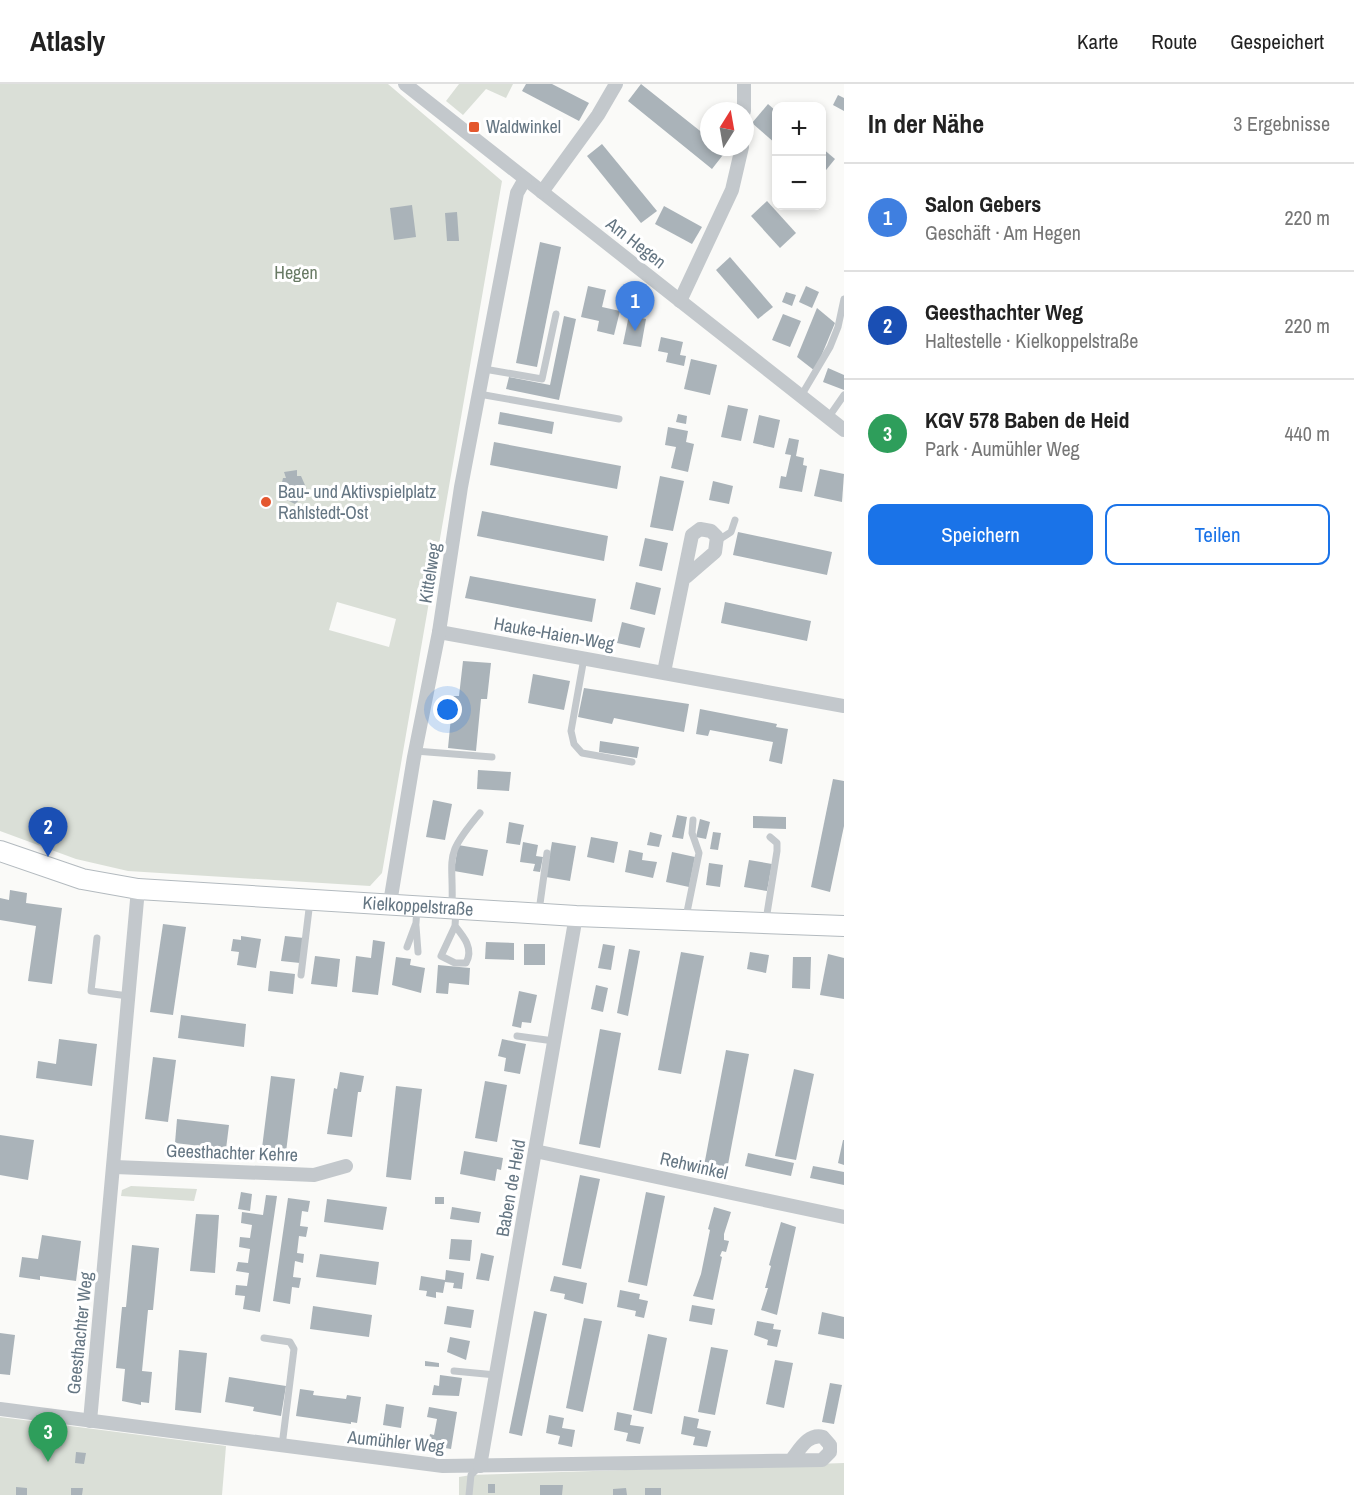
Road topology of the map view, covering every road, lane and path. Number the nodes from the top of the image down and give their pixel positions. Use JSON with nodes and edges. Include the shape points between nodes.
{"nodes":[{"id":1,"x":405,"y":84,"type":"edge"},
{"id":2,"x":616,"y":84,"type":"edge"},
{"id":3,"x":744,"y":84,"type":"edge"},
{"id":4,"x":744,"y":102,"type":"edge"},
{"id":5,"x":740,"y":156,"type":"edge"},
{"id":6,"x":525,"y":179,"type":"junction"},
{"id":7,"x":542,"y":192,"type":"junction"},
{"id":8,"x":844,"y":299,"type":"edge"},
{"id":9,"x":680,"y":301,"type":"junction"},
{"id":10,"x":556,"y":314,"type":"dead end"},
{"id":11,"x":484,"y":369,"type":"junction"},
{"id":12,"x":479,"y":394,"type":"junction"},
{"id":13,"x":844,"y":395,"type":"edge"},
{"id":14,"x":801,"y":396,"type":"junction"},
{"id":15,"x":828,"y":418,"type":"junction"},
{"id":16,"x":619,"y":419,"type":"dead end"},
{"id":17,"x":844,"y":430,"type":"edge"},
{"id":18,"x":735,"y":520,"type":"dead end"},
{"id":19,"x":717,"y":541,"type":"junction"},
{"id":20,"x":686,"y":577,"type":"junction"},
{"id":21,"x":439,"y":632,"type":"junction"},
{"id":22,"x":584,"y":658,"type":"junction"},
{"id":23,"x":664,"y":672,"type":"junction"},
{"id":24,"x":844,"y":706,"type":"edge"},
{"id":25,"x":416,"y":751,"type":"junction"},
{"id":26,"x":492,"y":758,"type":"dead end"},
{"id":27,"x":632,"y":762,"type":"dead end"},
{"id":28,"x":480,"y":813,"type":"dead end"},
{"id":29,"x":693,"y":820,"type":"dead end"},
{"id":30,"x":770,"y":837,"type":"dead end"},
{"id":31,"x":0,"y":851,"type":"edge"},
{"id":32,"x":547,"y":853,"type":"dead end"},
{"id":33,"x":138,"y":889,"type":"junction"},
{"id":34,"x":310,"y":899,"type":"junction"},
{"id":35,"x":390,"y":903,"type":"junction"},
{"id":36,"x":539,"y":913,"type":"junction"},
{"id":37,"x":416,"y":914,"type":"junction"},
{"id":38,"x":454,"y":914,"type":"junction"},
{"id":39,"x":576,"y":916,"type":"junction"},
{"id":40,"x":685,"y":920,"type":"junction"},
{"id":41,"x":766,"y":923,"type":"junction"},
{"id":42,"x":844,"y":926,"type":"edge"},
{"id":43,"x":97,"y":939,"type":"dead end"},
{"id":44,"x":407,"y":947,"type":"dead end"},
{"id":45,"x":418,"y":952,"type":"dead end"},
{"id":46,"x":301,"y":975,"type":"dead end"},
{"id":47,"x":129,"y":996,"type":"junction"},
{"id":48,"x":517,"y":1036,"type":"dead end"},
{"id":49,"x":554,"y":1041,"type":"junction"},
{"id":50,"x":535,"y":1151,"type":"junction"},
{"id":51,"x":346,"y":1166,"type":"dead end"},
{"id":52,"x":115,"y":1167,"type":"junction"},
{"id":53,"x":844,"y":1216,"type":"edge"},
{"id":54,"x":264,"y":1338,"type":"dead end"},
{"id":55,"x":454,"y":1371,"type":"dead end"},
{"id":56,"x":496,"y":1375,"type":"junction"},
{"id":57,"x":0,"y":1409,"type":"edge"},
{"id":58,"x":90,"y":1421,"type":"junction"},
{"id":59,"x":282,"y":1446,"type":"junction"},
{"id":60,"x":792,"y":1459,"type":"dead end"},
{"id":61,"x":480,"y":1466,"type":"junction"},
{"id":62,"x":469,"y":1495,"type":"edge"}],
"edges":[{"from":1,"to":6,"type":"street","name":"Am Hegen"},
{"from":2,"to":7,"type":"street"},
{"from":3,"to":4,"type":"street"},
{"from":5,"to":9,"type":"street","via":[[732,190]]},
{"from":6,"to":7,"type":"street","name":"Am Hegen"},
{"from":6,"to":11,"type":"street","name":"Kittelweg","via":[[517,193]]},
{"from":7,"to":9,"type":"street","name":"Am Hegen"},
{"from":8,"to":14,"type":"lane","via":[[830,347]]},
{"from":9,"to":14,"type":"street","name":"Am Hegen"},
{"from":10,"to":11,"type":"lane","via":[[542,379]]},
{"from":11,"to":12,"type":"street","name":"Kittelweg"},
{"from":12,"to":16,"type":"lane"},
{"from":12,"to":21,"type":"street","name":"Kittelweg"},
{"from":13,"to":15,"type":"lane"},
{"from":14,"to":15,"type":"street","name":"Am Hegen"},
{"from":15,"to":17,"type":"street","name":"Am Hegen"},
{"from":18,"to":19,"type":"lane","via":[[730,532]]},
{"from":19,"to":20,"type":"street","via":[[709,559]]},
{"from":19,"to":20,"type":"street","via":[[711,531],[695,531]]},
{"from":20,"to":23,"type":"street"},
{"from":21,"to":22,"type":"street","name":"Hauke-Haien-Weg"},
{"from":21,"to":25,"type":"street","name":"Kittelweg"},
{"from":22,"to":23,"type":"street","name":"Hauke-Haien-Weg"},
{"from":22,"to":27,"type":"lane","via":[[571,738],[582,753]]},
{"from":23,"to":24,"type":"street","name":"Hauke-Haien-Weg"},
{"from":25,"to":26,"type":"lane"},
{"from":25,"to":35,"type":"street","name":"Kittelweg"},
{"from":28,"to":38,"type":"lane","via":[[452,851]]},
{"from":29,"to":40,"type":"lane","via":[[692,832],[699,853]]},
{"from":30,"to":41,"type":"lane","via":[[777,843],[777,851]]},
{"from":31,"to":33,"type":"street","name":"Kielkoppelstraße","via":[[82,879]]},
{"from":32,"to":36,"type":"lane"},
{"from":33,"to":34,"type":"street","name":"Kielkoppelstraße"},
{"from":33,"to":47,"type":"street","name":"Geesthachter Weg"},
{"from":34,"to":35,"type":"street","name":"Kielkoppelstraße"},
{"from":34,"to":46,"type":"lane"},
{"from":35,"to":37,"type":"street","name":"Kielkoppelstraße"},
{"from":36,"to":38,"type":"street","name":"Kielkoppelstraße"},
{"from":36,"to":39,"type":"street","name":"Kielkoppelstraße"},
{"from":37,"to":38,"type":"street","name":"Kielkoppelstraße"},
{"from":37,"to":44,"type":"lane"},
{"from":37,"to":45,"type":"lane"},
{"from":38,"to":38,"type":"lane","via":[[441,956],[466,963],[467,941]]},
{"from":39,"to":40,"type":"street","name":"Kielkoppelstraße"},
{"from":39,"to":49,"type":"street","name":"Baben de Heid"},
{"from":40,"to":41,"type":"street","name":"Kielkoppelstraße"},
{"from":41,"to":42,"type":"street","name":"Kielkoppelstraße"},
{"from":43,"to":47,"type":"lane","via":[[91,991]]},
{"from":47,"to":52,"type":"street","name":"Geesthachter Weg"},
{"from":48,"to":49,"type":"lane"},
{"from":49,"to":50,"type":"street","name":"Baben de Heid"},
{"from":50,"to":53,"type":"street","name":"Rehwinkel"},
{"from":50,"to":56,"type":"street","name":"Baben de Heid"},
{"from":51,"to":52,"type":"street","name":"Geesthachter Kehre","via":[[314,1175]]},
{"from":52,"to":58,"type":"street","name":"Geesthachter Weg"},
{"from":54,"to":59,"type":"lane","via":[[290,1342],[294,1349]]},
{"from":55,"to":56,"type":"lane"},
{"from":56,"to":61,"type":"street","name":"Baben de Heid"},
{"from":57,"to":58,"type":"street","name":"Aumühler Weg"},
{"from":58,"to":59,"type":"street","name":"Aumühler Weg"},
{"from":59,"to":61,"type":"street","name":"Aumühler Weg","via":[[443,1466]]},
{"from":60,"to":61,"type":"street","name":"Aumühler Weg"},
{"from":61,"to":62,"type":"lane","via":[[471,1475]]}]}
